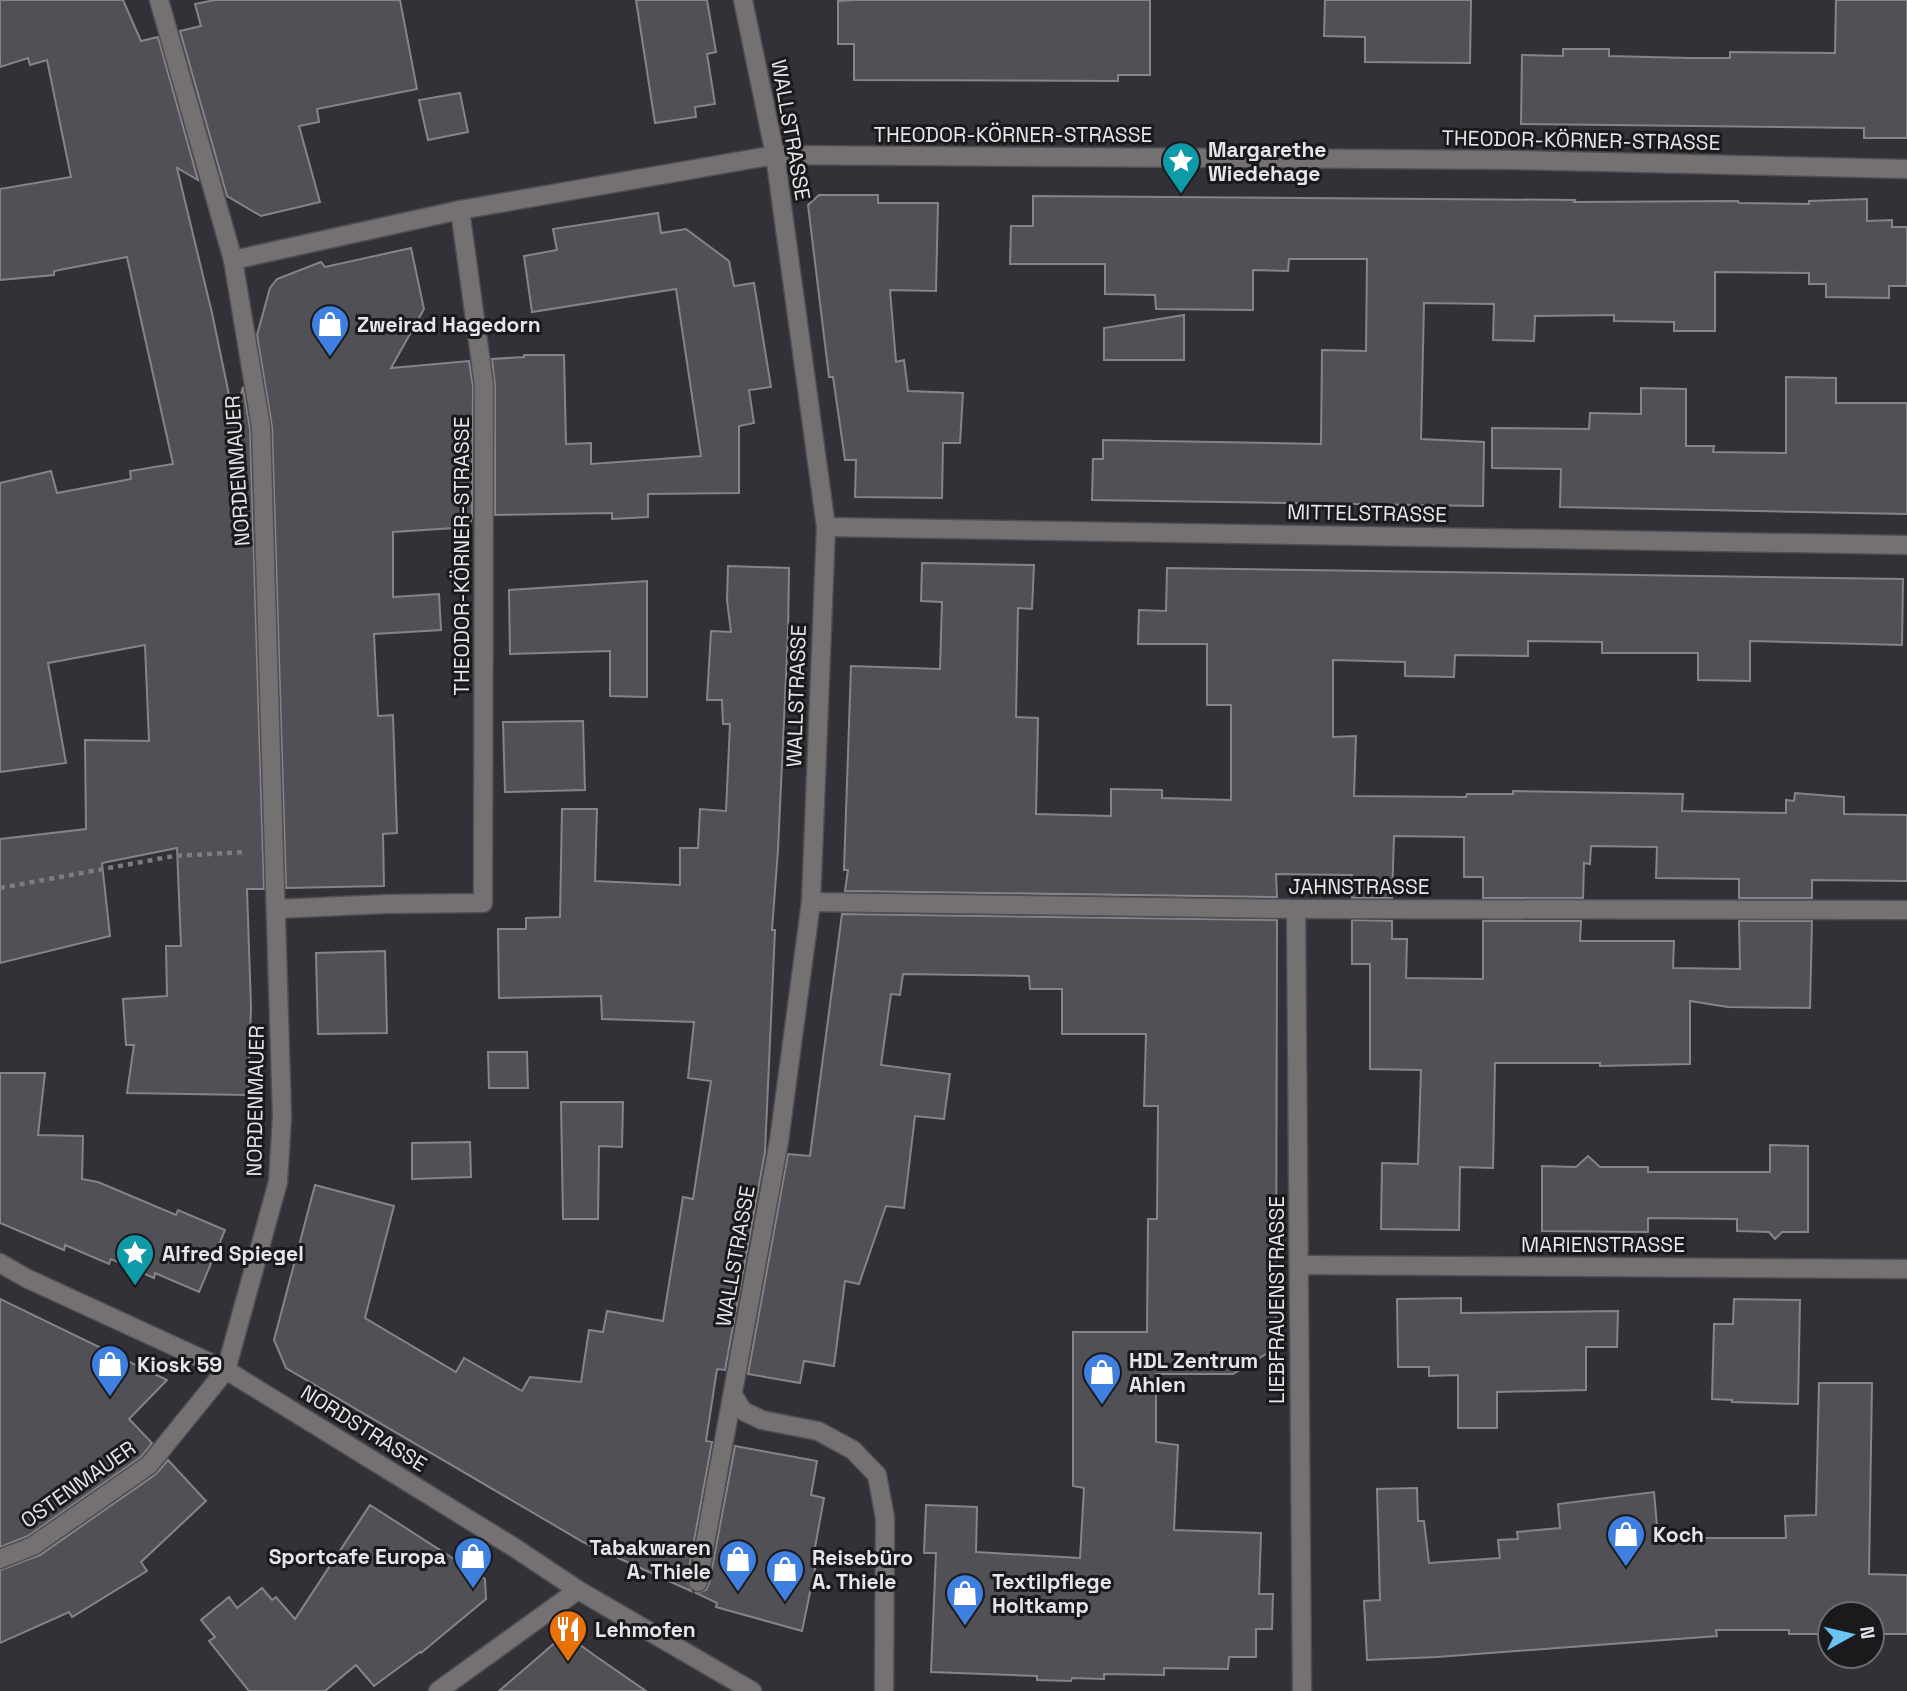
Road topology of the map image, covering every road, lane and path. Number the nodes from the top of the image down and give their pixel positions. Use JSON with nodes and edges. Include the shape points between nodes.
{"nodes":[{"id":1,"x":159,"y":0,"type":"edge"},
{"id":2,"x":743,"y":0,"type":"edge"},
{"id":3,"x":775,"y":155,"type":"junction"},
{"id":4,"x":1907,"y":169,"type":"edge"},
{"id":5,"x":460,"y":210,"type":"junction"},
{"id":6,"x":233,"y":260,"type":"junction"},
{"id":7,"x":826,"y":527,"type":"junction"},
{"id":8,"x":1907,"y":545,"type":"edge"},
{"id":9,"x":274,"y":851,"type":"junction"},
{"id":10,"x":0,"y":888,"type":"edge"},
{"id":11,"x":811,"y":902,"type":"junction"},
{"id":12,"x":276,"y":909,"type":"junction"},
{"id":13,"x":1296,"y":909,"type":"junction"},
{"id":14,"x":1907,"y":910,"type":"edge"},
{"id":15,"x":0,"y":1263,"type":"edge"},
{"id":16,"x":1298,"y":1265,"type":"junction"},
{"id":17,"x":1907,"y":1269,"type":"edge"},
{"id":18,"x":226,"y":1370,"type":"junction"},
{"id":19,"x":733,"y":1395,"type":"junction"},
{"id":20,"x":0,"y":1559,"type":"edge"},
{"id":21,"x":698,"y":1582,"type":"dead end"},
{"id":22,"x":578,"y":1590,"type":"junction"},
{"id":23,"x":438,"y":1691,"type":"edge"},
{"id":24,"x":752,"y":1691,"type":"edge"},
{"id":25,"x":884,"y":1691,"type":"edge"},
{"id":26,"x":1302,"y":1691,"type":"edge"}],
"edges":[{"from":1,"to":6,"type":"street","name":"NORDENMAUER"},
{"from":2,"to":3,"type":"street","name":"WALLSTRASSE"},
{"from":3,"to":4,"type":"street","name":"THEODOR-KÖRNER-STRASSE","via":[[1502,160]]},
{"from":3,"to":5,"type":"street","name":"THEODOR-KÖRNER-STRASSE"},
{"from":3,"to":7,"type":"street","name":"WALLSTRASSE"},
{"from":5,"to":6,"type":"street","name":"THEODOR-KÖRNER-STRASSE"},
{"from":5,"to":12,"type":"street","name":"THEODOR-KÖRNER-STRASSE","via":[[484,385],[483,903]]},
{"from":6,"to":9,"type":"street","name":"NORDENMAUER","via":[[261,427]]},
{"from":7,"to":8,"type":"street","name":"MITTELSTRASSE"},
{"from":7,"to":11,"type":"street","name":"WALLSTRASSE"},
{"from":9,"to":10,"type":"path","via":[[174,856]]},
{"from":9,"to":12,"type":"street","name":"NORDENMAUER"},
{"from":11,"to":13,"type":"street","name":"JAHNSTRASSE"},
{"from":11,"to":19,"type":"street","name":"WALLSTRASSE","via":[[779,1141]]},
{"from":12,"to":18,"type":"street","name":"NORDENMAUER","via":[[282,1116],[278,1182]]},
{"from":13,"to":14,"type":"street","name":"JAHNSTRASSE"},
{"from":13,"to":16,"type":"street","name":"LIEBFRAUENSTRASSE"},
{"from":15,"to":18,"type":"street","name":"NORDSTRASSE"},
{"from":16,"to":17,"type":"street","name":"MARIENSTRASSE"},
{"from":16,"to":26,"type":"street","name":"LIEBFRAUENSTRASSE"},
{"from":18,"to":20,"type":"street","name":"OSTENMAUER","via":[[149,1465],[33,1546]]},
{"from":18,"to":22,"type":"street","name":"NORDSTRASSE"},
{"from":19,"to":21,"type":"street","name":"WALLSTRASSE"},
{"from":19,"to":25,"type":"street","via":[[743,1411],[762,1420],[818,1431],[853,1450],[877,1475],[885,1518]]},
{"from":22,"to":23,"type":"street"},
{"from":22,"to":24,"type":"street","name":"NORDSTRASSE"}]}
